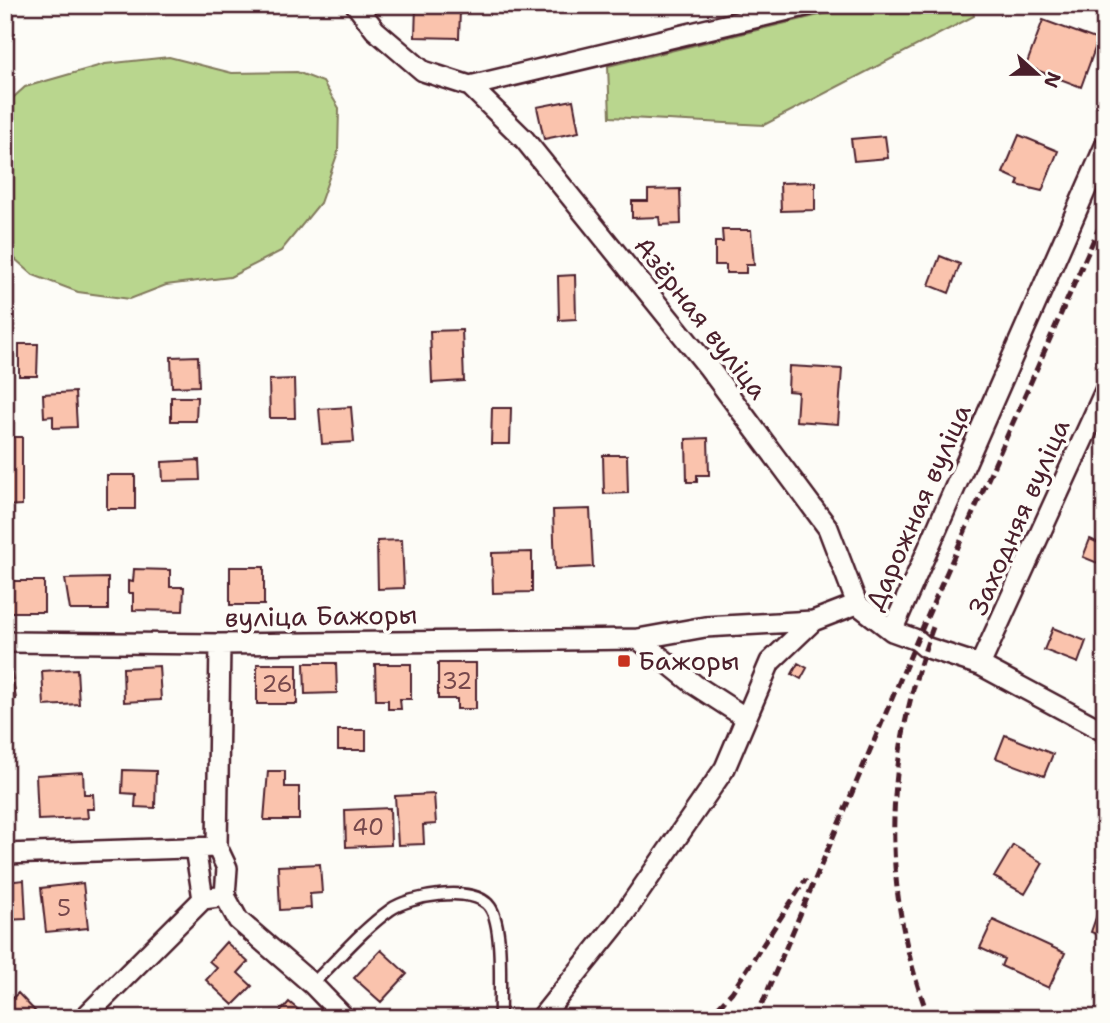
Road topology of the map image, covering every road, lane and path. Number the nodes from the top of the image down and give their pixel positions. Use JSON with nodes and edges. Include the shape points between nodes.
{"nodes":[{"id":1,"x":356,"y":5,"type":"edge"},
{"id":2,"x":809,"y":5,"type":"edge"},
{"id":3,"x":470,"y":86,"type":"junction"},
{"id":4,"x":1105,"y":146,"type":"edge"},
{"id":5,"x":1105,"y":391,"type":"edge"},
{"id":6,"x":857,"y":604,"type":"junction"},
{"id":7,"x":813,"y":621,"type":"junction"},
{"id":8,"x":892,"y":631,"type":"junction"},
{"id":9,"x":638,"y":639,"type":"junction"},
{"id":10,"x":5,"y":642,"type":"edge"},
{"id":11,"x":220,"y":644,"type":"junction"},
{"id":12,"x":980,"y":665,"type":"junction"},
{"id":13,"x":746,"y":718,"type":"junction"},
{"id":14,"x":1105,"y":732,"type":"edge"},
{"id":15,"x":217,"y":847,"type":"junction"},
{"id":16,"x":195,"y":848,"type":"junction"},
{"id":17,"x":5,"y":854,"type":"edge"},
{"id":18,"x":225,"y":896,"type":"junction"},
{"id":19,"x":203,"y":899,"type":"junction"},
{"id":20,"x":312,"y":984,"type":"junction"},
{"id":21,"x":84,"y":1018,"type":"edge"},
{"id":22,"x":345,"y":1018,"type":"edge"},
{"id":23,"x":500,"y":1018,"type":"edge"},
{"id":24,"x":541,"y":1018,"type":"edge"}],
"edges":[{"from":1,"to":3,"type":"street","name":"Азёрная вуліца","via":[[376,30],[423,71]]},
{"from":2,"to":3,"type":"street"},
{"from":3,"to":6,"type":"street","name":"Азёрная вуліца","via":[[524,139],[709,368],[828,528]]},
{"from":4,"to":8,"type":"street","name":"Дарожная вуліца"},
{"from":5,"to":12,"type":"street","name":"Заходняя вуліца"},
{"from":6,"to":7,"type":"street","name":"Дарожная вуліца"},
{"from":6,"to":8,"type":"street","name":"Дарожная вуліца"},
{"from":7,"to":9,"type":"street","name":"вуліца Бажоры","via":[[705,627]]},
{"from":7,"to":13,"type":"street","name":"Дарожная вуліца","via":[[770,662]]},
{"from":8,"to":12,"type":"street"},
{"from":9,"to":11,"type":"street","name":"вуліца Бажоры"},
{"from":9,"to":13,"type":"street"},
{"from":10,"to":11,"type":"street","name":"вуліца Бажоры"},
{"from":11,"to":15,"type":"street"},
{"from":12,"to":14,"type":"street"},
{"from":13,"to":24,"type":"street","name":"Дарожная вуліца","via":[[725,768],[622,917]]},
{"from":15,"to":16,"type":"street"},
{"from":15,"to":18,"type":"street","via":[[227,868]]},
{"from":16,"to":17,"type":"street"},
{"from":16,"to":19,"type":"street"},
{"from":18,"to":19,"type":"street"},
{"from":18,"to":20,"type":"street","via":[[238,920]]},
{"from":19,"to":21,"type":"street"},
{"from":20,"to":22,"type":"street"},
{"from":20,"to":23,"type":"lane","via":[[391,909],[435,895],[470,894],[489,905],[496,922]]}]}
